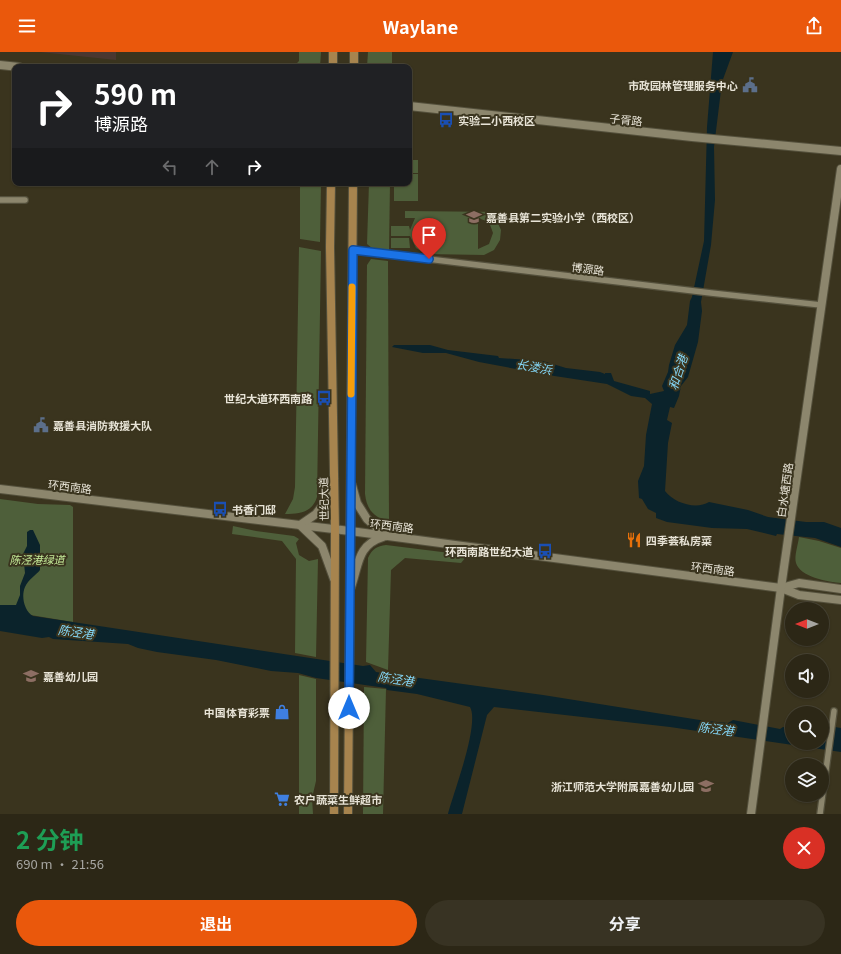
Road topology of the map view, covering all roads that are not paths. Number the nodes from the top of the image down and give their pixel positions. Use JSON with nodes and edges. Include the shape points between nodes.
{"nodes":[{"id":1,"x":332,"y":52,"type":"edge"},
{"id":2,"x":354,"y":52,"type":"edge"},
{"id":3,"x":330,"y":64,"type":"edge"},
{"id":4,"x":333,"y":64,"type":"edge"},
{"id":5,"x":355,"y":64,"type":"edge"},
{"id":6,"x":1,"y":65,"type":"edge"},
{"id":7,"x":12,"y":66,"type":"edge"},
{"id":8,"x":412,"y":106,"type":"edge"},
{"id":9,"x":841,"y":151,"type":"edge"},
{"id":10,"x":841,"y":169,"type":"edge"},
{"id":11,"x":331,"y":186,"type":"edge"},
{"id":12,"x":353,"y":186,"type":"edge"},
{"id":13,"x":0,"y":200,"type":"edge"},
{"id":14,"x":25,"y":200,"type":"dead end"},
{"id":15,"x":353,"y":250,"type":"junction"},
{"id":16,"x":821,"y":305,"type":"junction"},
{"id":17,"x":334,"y":479,"type":"junction"},
{"id":18,"x":351,"y":479,"type":"junction"},
{"id":19,"x":0,"y":489,"type":"edge"},
{"id":20,"x":300,"y":525,"type":"junction"},
{"id":21,"x":335,"y":529,"type":"junction"},
{"id":22,"x":350,"y":531,"type":"junction"},
{"id":23,"x":386,"y":536,"type":"junction"},
{"id":24,"x":335,"y":582,"type":"junction"},
{"id":25,"x":781,"y":588,"type":"junction"},
{"id":26,"x":841,"y":589,"type":"edge"},
{"id":27,"x":350,"y":590,"type":"junction"},
{"id":28,"x":841,"y":600,"type":"edge"},
{"id":29,"x":834,"y":711,"type":"dead end"},
{"id":30,"x":334,"y":814,"type":"edge"},
{"id":31,"x":348,"y":814,"type":"edge"},
{"id":32,"x":751,"y":814,"type":"edge"},
{"id":33,"x":820,"y":814,"type":"edge"}],
"edges":[{"from":1,"to":3,"type":"street"},
{"from":1,"to":4,"type":"main road"},
{"from":2,"to":5,"type":"main road"},
{"from":6,"to":7,"type":"street"},
{"from":8,"to":9,"type":"street","name":"子胥路"},
{"from":10,"to":16,"type":"street","name":"白水塘西路"},
{"from":11,"to":17,"type":"main road","name":"世纪大道"},
{"from":12,"to":15,"type":"main road"},
{"from":13,"to":14,"type":"street"},
{"from":15,"to":16,"type":"street","name":"博源路"},
{"from":15,"to":18,"type":"main road"},
{"from":16,"to":25,"type":"street","name":"白水塘西路"},
{"from":17,"to":20,"type":"street","via":[[323,505],[316,514]]},
{"from":17,"to":21,"type":"main road","name":"世纪大道"},
{"from":18,"to":22,"type":"main road"},
{"from":18,"to":23,"type":"street","via":[[357,503],[367,519]]},
{"from":19,"to":20,"type":"street","name":"环西南路"},
{"from":20,"to":21,"type":"street","name":"环西南路"},
{"from":20,"to":24,"type":"street","via":[[322,546]]},
{"from":21,"to":22,"type":"street","name":"环西南路"},
{"from":21,"to":24,"type":"main road","name":"世纪大道"},
{"from":22,"to":23,"type":"street","name":"环西南路"},
{"from":22,"to":27,"type":"main road"},
{"from":23,"to":25,"type":"street","name":"环西南路"},
{"from":23,"to":27,"type":"street","via":[[375,539],[360,554]]},
{"from":24,"to":30,"type":"main road","name":"世纪大道"},
{"from":25,"to":26,"type":"street","name":"环西南路","via":[[799,583]]},
{"from":25,"to":28,"type":"street","name":"环西南路","via":[[799,595]]},
{"from":25,"to":32,"type":"street","name":"白水塘西路"},
{"from":27,"to":31,"type":"main road"},
{"from":29,"to":33,"type":"street"}]}
